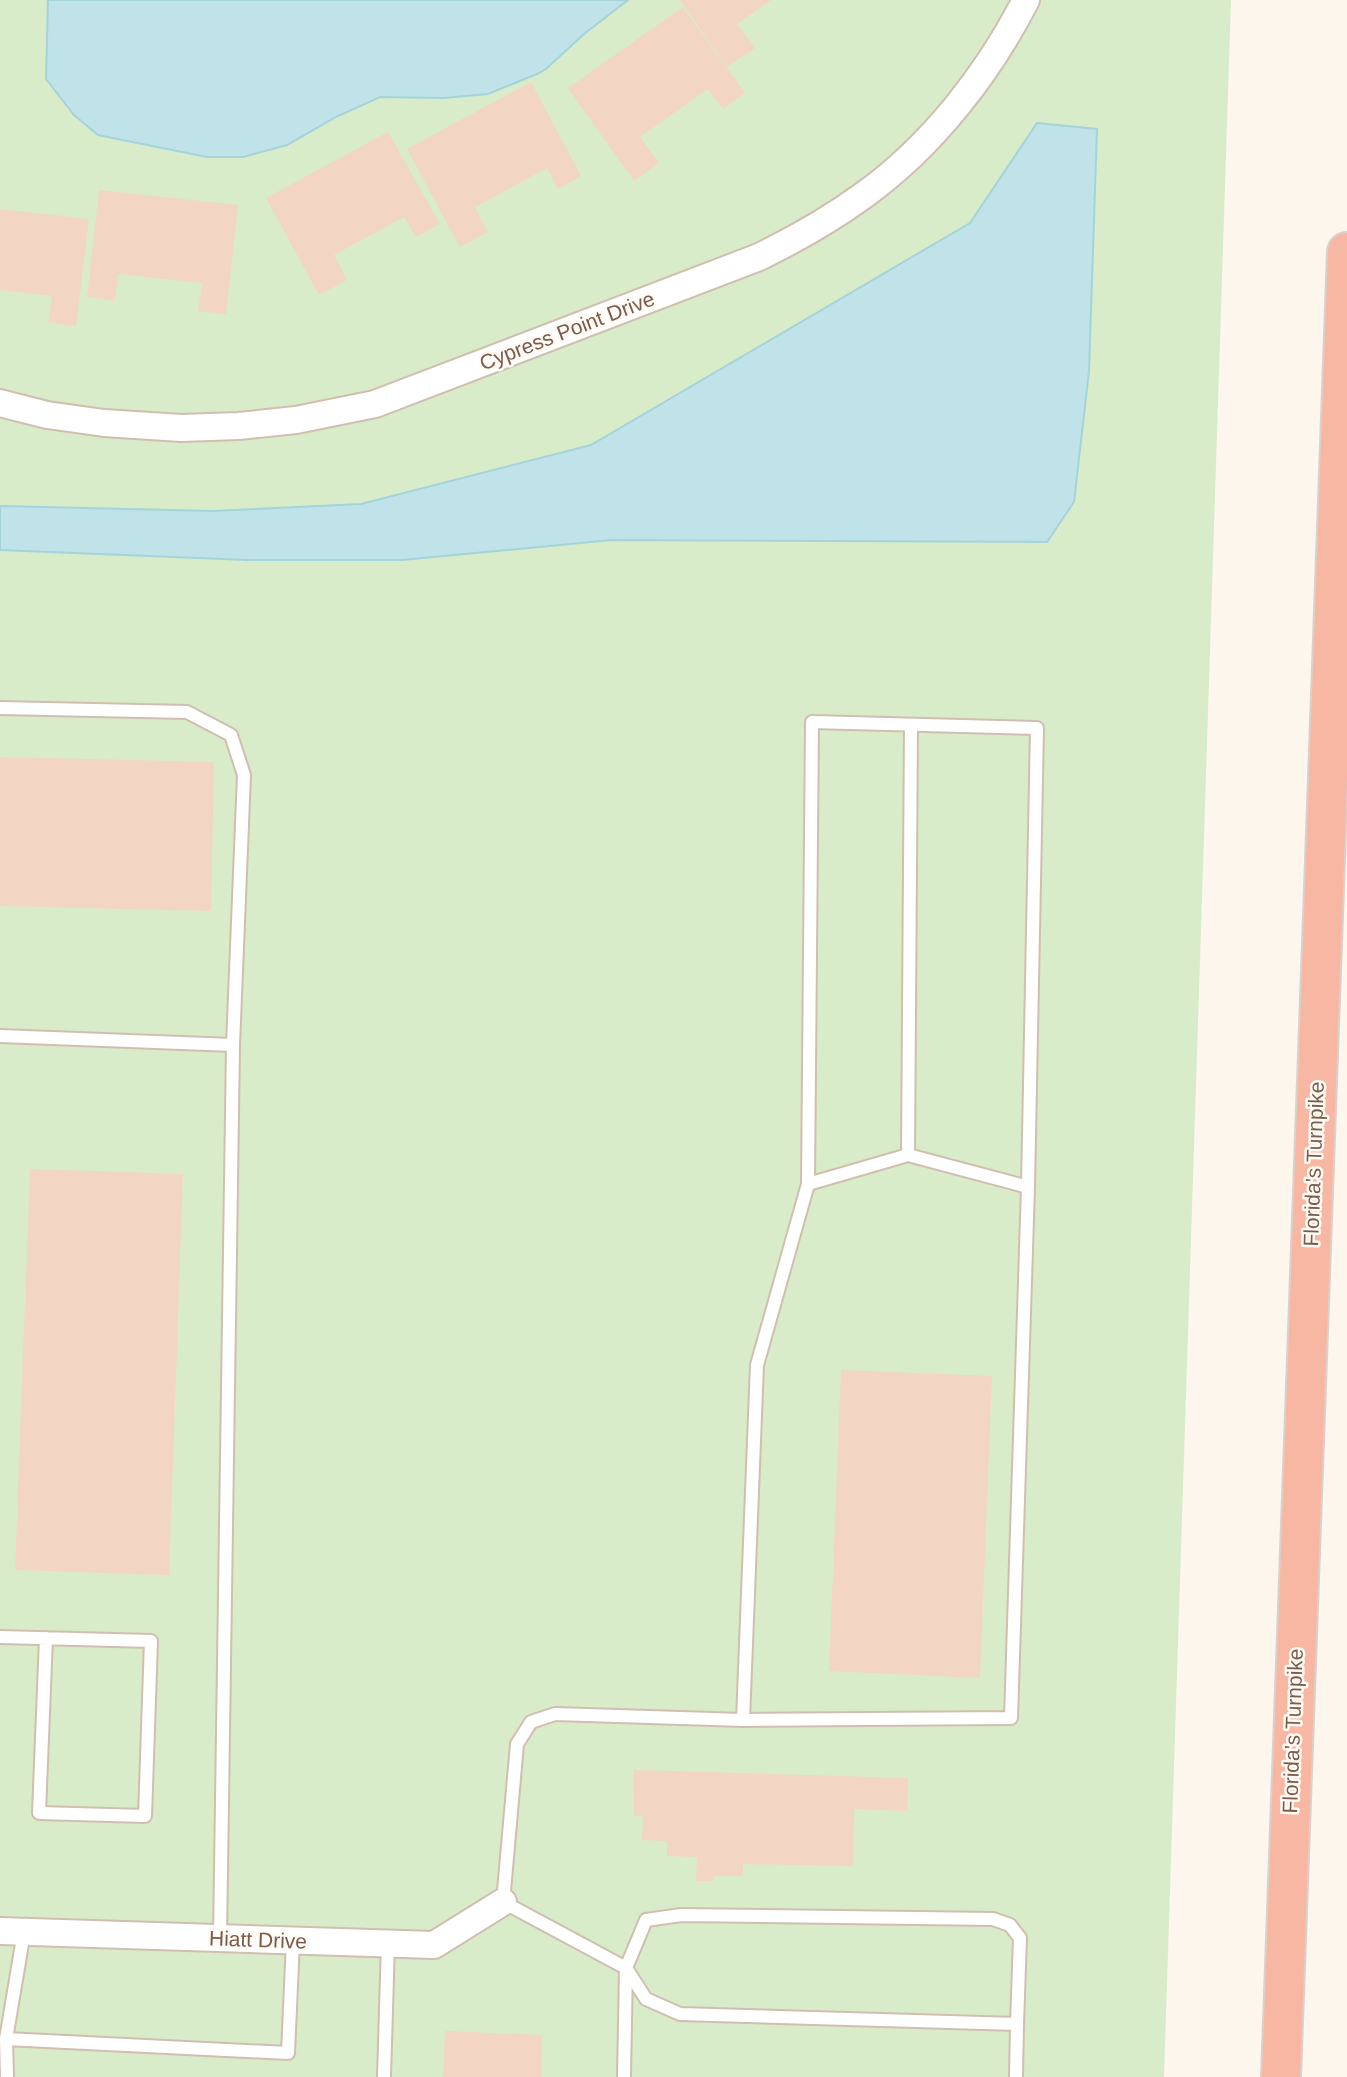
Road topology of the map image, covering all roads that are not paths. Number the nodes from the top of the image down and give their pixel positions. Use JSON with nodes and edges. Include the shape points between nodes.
{"nodes":[{"id":1,"x":1026,"y":0,"type":"edge"},
{"id":2,"x":1347,"y":252,"type":"edge"},
{"id":3,"x":0,"y":403,"type":"edge"},
{"id":4,"x":0,"y":708,"type":"edge"},
{"id":5,"x":911,"y":726,"type":"junction"},
{"id":6,"x":0,"y":1036,"type":"edge"},
{"id":7,"x":233,"y":1045,"type":"junction"},
{"id":8,"x":908,"y":1155,"type":"junction"},
{"id":9,"x":808,"y":1184,"type":"junction"},
{"id":10,"x":1028,"y":1187,"type":"junction"},
{"id":11,"x":0,"y":1637,"type":"edge"},
{"id":12,"x":46,"y":1638,"type":"junction"},
{"id":13,"x":743,"y":1720,"type":"junction"},
{"id":14,"x":503,"y":1902,"type":"junction"},
{"id":15,"x":12,"y":1931,"type":"edge"},
{"id":16,"x":220,"y":1939,"type":"junction"},
{"id":17,"x":293,"y":1941,"type":"junction"},
{"id":18,"x":388,"y":1943,"type":"junction"},
{"id":19,"x":626,"y":1968,"type":"junction"},
{"id":20,"x":1017,"y":2024,"type":"junction"},
{"id":21,"x":6,"y":2039,"type":"junction"},
{"id":22,"x":7,"y":2077,"type":"edge"},
{"id":23,"x":384,"y":2077,"type":"edge"},
{"id":24,"x":624,"y":2077,"type":"edge"},
{"id":25,"x":1016,"y":2077,"type":"edge"},
{"id":26,"x":1281,"y":2077,"type":"edge"}],
"edges":[{"from":1,"to":3,"type":"street","name":"Cypress Point Drive","via":[[993,57],[954,110],[903,163],[855,202],[759,257],[375,404],[296,420],[168,427],[93,422]]},
{"from":2,"to":26,"type":"highway","name":"Florida's Turnpike"},
{"from":4,"to":7,"type":"lane","via":[[187,712],[231,735],[244,775]]},
{"from":5,"to":8,"type":"lane"},
{"from":5,"to":9,"type":"lane","via":[[812,722]]},
{"from":5,"to":10,"type":"lane","via":[[1037,728]]},
{"from":6,"to":7,"type":"lane"},
{"from":7,"to":16,"type":"lane"},
{"from":8,"to":9,"type":"lane"},
{"from":8,"to":10,"type":"lane"},
{"from":9,"to":13,"type":"lane","via":[[757,1365]]},
{"from":10,"to":13,"type":"lane","via":[[1011,1718]]},
{"from":11,"to":12,"type":"lane"},
{"from":12,"to":12,"type":"lane","via":[[39,1813],[145,1816],[151,1641]]},
{"from":13,"to":14,"type":"lane","via":[[555,1714],[531,1722],[517,1744]]},
{"from":14,"to":18,"type":"street","name":"Hiatt Drive","via":[[434,1945]]},
{"from":14,"to":19,"type":"lane"},
{"from":15,"to":16,"type":"street","name":"Hiatt Drive"},
{"from":15,"to":21,"type":"lane"},
{"from":16,"to":17,"type":"street","name":"Hiatt Drive"},
{"from":17,"to":18,"type":"street","name":"Hiatt Drive"},
{"from":17,"to":21,"type":"lane","via":[[288,2053]]},
{"from":18,"to":23,"type":"lane"},
{"from":19,"to":20,"type":"lane","via":[[646,1999],[680,2014]]},
{"from":19,"to":20,"type":"lane","via":[[646,1920],[993,1919],[1010,1924],[1020,1938]]},
{"from":19,"to":24,"type":"lane"},
{"from":20,"to":25,"type":"lane"},
{"from":21,"to":22,"type":"lane"}]}
